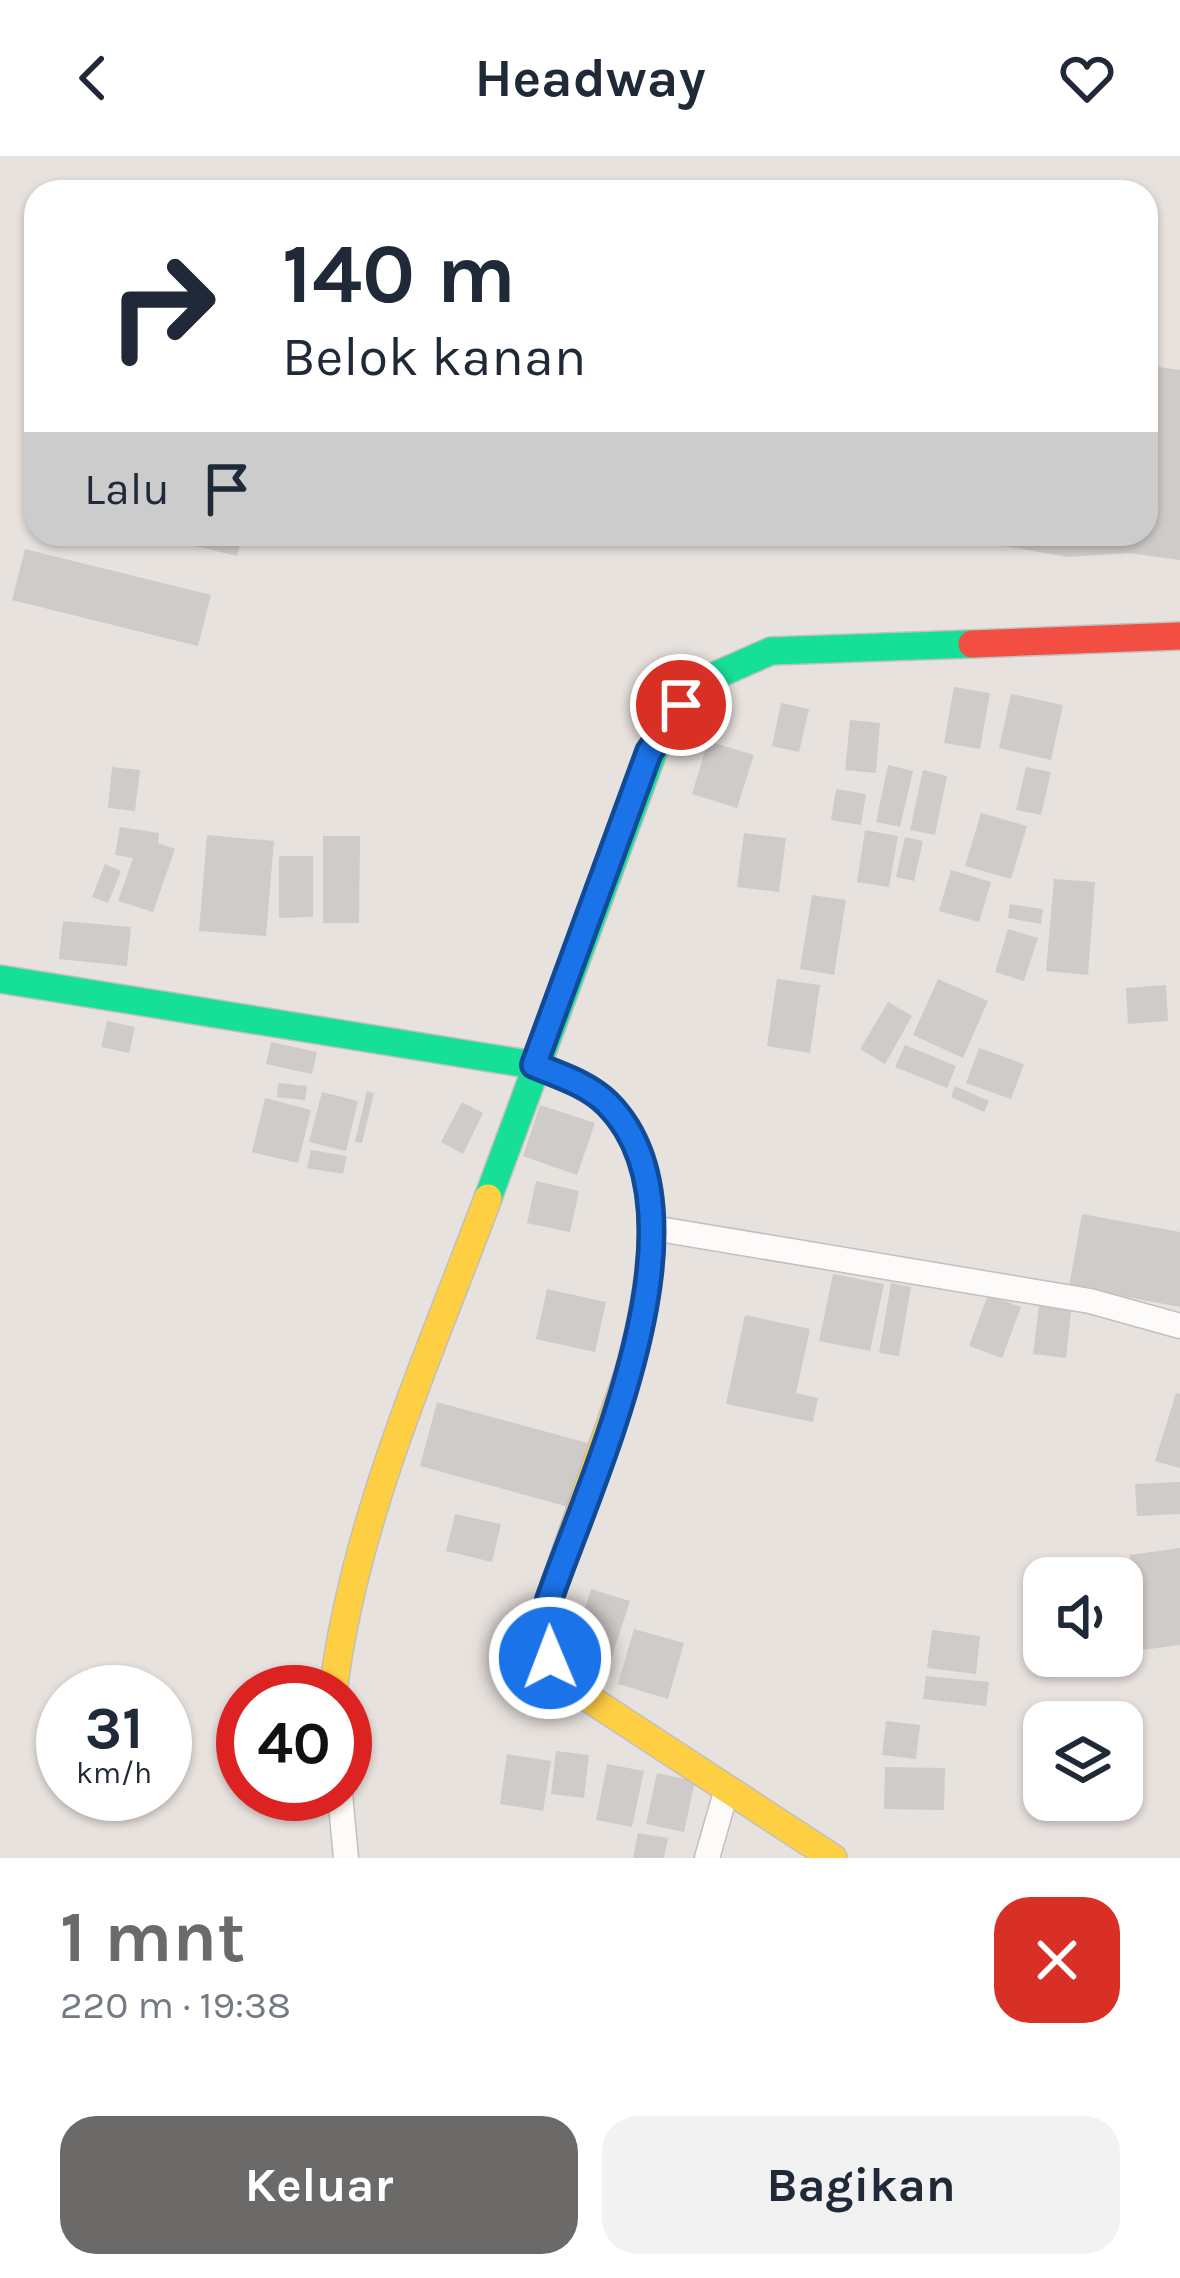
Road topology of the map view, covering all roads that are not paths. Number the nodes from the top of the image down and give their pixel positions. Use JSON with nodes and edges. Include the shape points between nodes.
{"nodes":[{"id":1,"x":1180,"y":636,"type":"edge"},
{"id":2,"x":0,"y":980,"type":"edge"},
{"id":3,"x":534,"y":1065,"type":"junction"},
{"id":4,"x":653,"y":1228,"type":"junction"},
{"id":5,"x":1180,"y":1326,"type":"edge"},
{"id":6,"x":337,"y":1665,"type":"edge"},
{"id":7,"x":726,"y":1792,"type":"junction"},
{"id":8,"x":343,"y":1821,"type":"edge"},
{"id":9,"x":346,"y":1858,"type":"edge"},
{"id":10,"x":707,"y":1858,"type":"edge"},
{"id":11,"x":833,"y":1858,"type":"edge"}],
"edges":[{"from":1,"to":3,"type":"street","via":[[771,651],[712,677],[649,752]]},
{"from":2,"to":3,"type":"street"},
{"from":3,"to":4,"type":"street","via":[[605,1101],[631,1133]]},
{"from":3,"to":6,"type":"street","via":[[376,1498],[343,1610]]},
{"from":4,"to":5,"type":"street","via":[[1090,1301]]},
{"from":4,"to":7,"type":"street","via":[[650,1296],[549,1600],[547,1643],[576,1690]]},
{"from":7,"to":10,"type":"street"},
{"from":7,"to":11,"type":"street"},
{"from":8,"to":9,"type":"street"}]}
